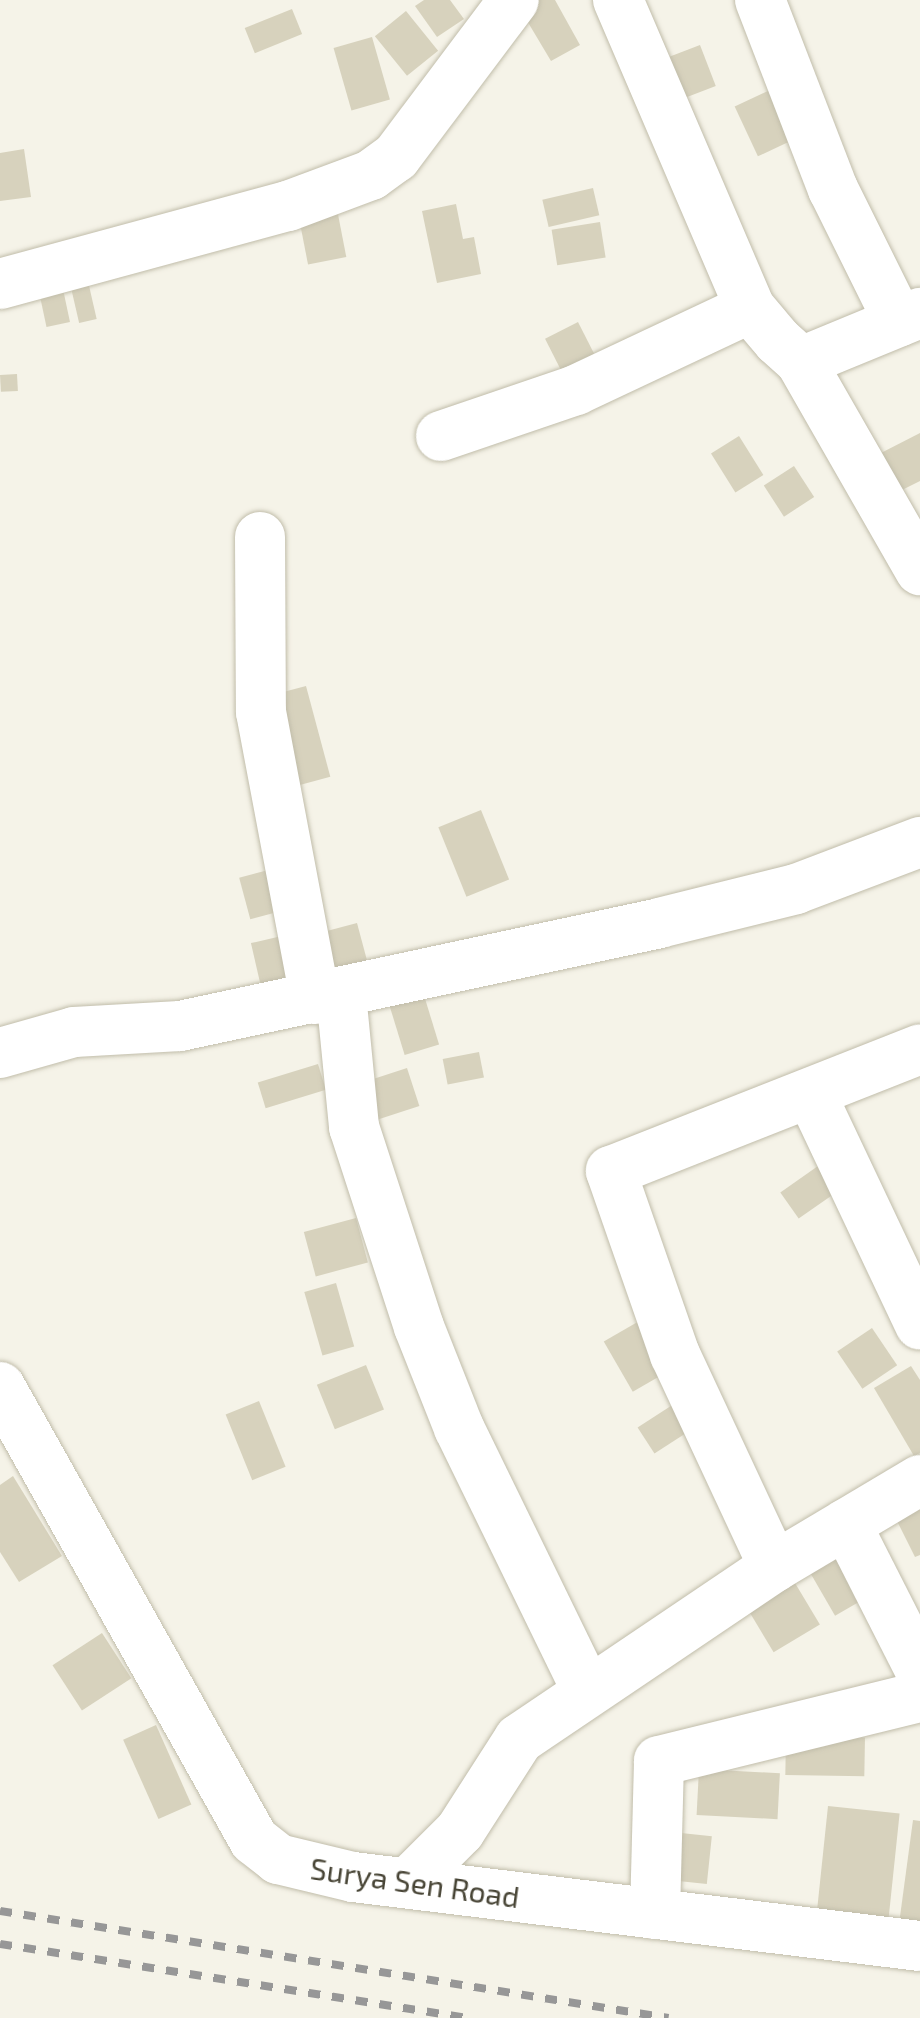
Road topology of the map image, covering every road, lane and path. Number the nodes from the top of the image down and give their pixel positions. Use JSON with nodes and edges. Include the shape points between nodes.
{"nodes":[{"id":1,"x":514,"y":0,"type":"edge"},
{"id":2,"x":618,"y":0,"type":"edge"},
{"id":3,"x":760,"y":0,"type":"edge"},
{"id":4,"x":0,"y":284,"type":"edge"},
{"id":5,"x":750,"y":308,"type":"junction"},
{"id":6,"x":909,"y":318,"type":"edge"},
{"id":7,"x":801,"y":362,"type":"junction"},
{"id":8,"x":441,"y":436,"type":"dead end"},
{"id":9,"x":260,"y":538,"type":"dead end"},
{"id":10,"x":920,"y":570,"type":"edge"},
{"id":11,"x":920,"y":842,"type":"edge"},
{"id":12,"x":328,"y":996,"type":"junction"},
{"id":13,"x":920,"y":1049,"type":"edge"},
{"id":14,"x":0,"y":1052,"type":"edge"},
{"id":15,"x":811,"y":1094,"type":"junction"},
{"id":16,"x":920,"y":1325,"type":"edge"},
{"id":17,"x":0,"y":1388,"type":"edge"},
{"id":18,"x":920,"y":1480,"type":"edge"},
{"id":19,"x":846,"y":1524,"type":"junction"},
{"id":20,"x":774,"y":1567,"type":"junction"},
{"id":21,"x":920,"y":1670,"type":"edge"},
{"id":22,"x":587,"y":1691,"type":"junction"},
{"id":23,"x":920,"y":1697,"type":"edge"},
{"id":24,"x":409,"y":1882,"type":"junction"},
{"id":25,"x":655,"y":1914,"type":"junction"},
{"id":26,"x":920,"y":1946,"type":"edge"}],
"edges":[{"from":1,"to":4,"type":"street","via":[[396,156],[372,176],[288,206]]},
{"from":2,"to":5,"type":"street"},
{"from":3,"to":6,"type":"street","via":[[833,189]]},
{"from":5,"to":7,"type":"street"},
{"from":5,"to":8,"type":"street","via":[[576,390]]},
{"from":6,"to":7,"type":"street"},
{"from":7,"to":10,"type":"street"},
{"from":9,"to":12,"type":"street","via":[[261,712]]},
{"from":11,"to":12,"type":"street","via":[[796,889]]},
{"from":12,"to":14,"type":"street","via":[[180,1026],[74,1032]]},
{"from":12,"to":22,"type":"street","via":[[354,1127],[419,1327],[459,1428]]},
{"from":13,"to":15,"type":"street"},
{"from":15,"to":16,"type":"street"},
{"from":15,"to":20,"type":"street","via":[[611,1170],[675,1355]]},
{"from":17,"to":24,"type":"street","name":"Surya Sen Road","via":[[254,1840],[306,1869]]},
{"from":18,"to":19,"type":"street"},
{"from":19,"to":20,"type":"street"},
{"from":19,"to":21,"type":"street"},
{"from":20,"to":22,"type":"street"},
{"from":22,"to":24,"type":"street","via":[[519,1739],[460,1831]]},
{"from":23,"to":25,"type":"street","via":[[659,1761]]},
{"from":24,"to":25,"type":"street","name":"Surya Sen Road"},
{"from":25,"to":26,"type":"street","name":"Surya Sen Road"}]}
